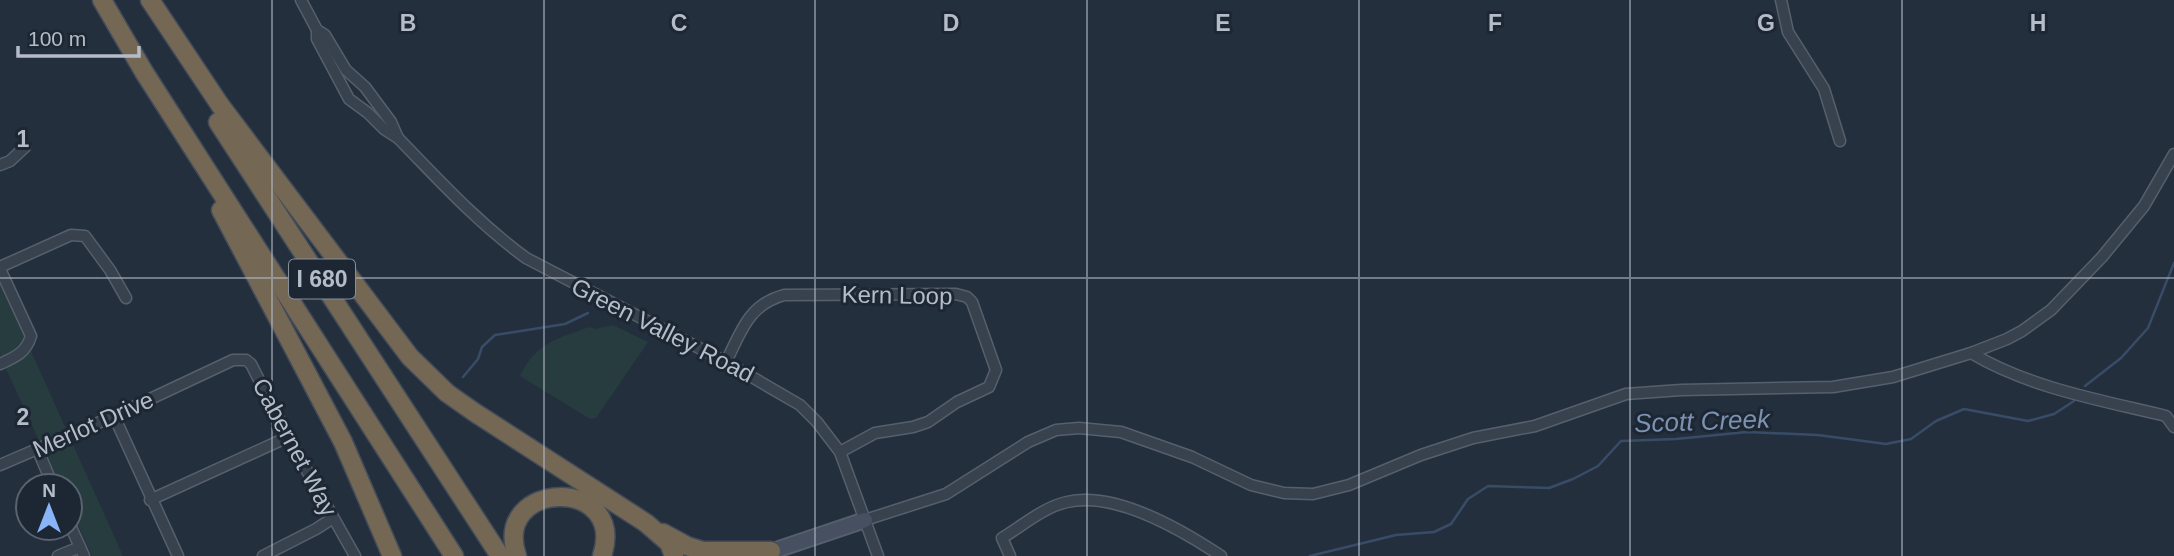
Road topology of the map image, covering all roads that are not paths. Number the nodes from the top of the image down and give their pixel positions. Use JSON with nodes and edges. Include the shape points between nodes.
{"nodes":[{"id":1,"x":102,"y":0,"type":"edge"},
{"id":2,"x":114,"y":0,"type":"edge"},
{"id":3,"x":149,"y":0,"type":"edge"},
{"id":4,"x":301,"y":0,"type":"edge"},
{"id":5,"x":1781,"y":0,"type":"edge"},
{"id":6,"x":317,"y":30,"type":"junction"},
{"id":7,"x":351,"y":76,"type":"junction"},
{"id":8,"x":341,"y":85,"type":"junction"},
{"id":9,"x":374,"y":99,"type":"junction"},
{"id":10,"x":365,"y":111,"type":"junction"},
{"id":11,"x":184,"y":134,"type":"junction"},
{"id":12,"x":398,"y":138,"type":"junction"},
{"id":13,"x":1840,"y":141,"type":"dead end"},
{"id":14,"x":25,"y":147,"type":"dead end"},
{"id":15,"x":2174,"y":154,"type":"edge"},
{"id":16,"x":0,"y":165,"type":"edge"},
{"id":17,"x":0,"y":268,"type":"edge"},
{"id":18,"x":126,"y":298,"type":"dead end"},
{"id":19,"x":1971,"y":353,"type":"junction"},
{"id":20,"x":726,"y":362,"type":"junction"},
{"id":21,"x":0,"y":364,"type":"edge"},
{"id":22,"x":185,"y":383,"type":"joint"},
{"id":23,"x":114,"y":416,"type":"junction"},
{"id":24,"x":2174,"y":426,"type":"edge"},
{"id":25,"x":288,"y":437,"type":"junction"},
{"id":26,"x":37,"y":449,"type":"junction"},
{"id":27,"x":840,"y":452,"type":"junction"},
{"id":28,"x":0,"y":465,"type":"edge"},
{"id":29,"x":47,"y":472,"type":"edge"},
{"id":30,"x":150,"y":500,"type":"junction"},
{"id":31,"x":333,"y":518,"type":"junction"},
{"id":32,"x":865,"y":520,"type":"junction"},
{"id":33,"x":646,"y":523,"type":"junction"},
{"id":34,"x":82,"y":551,"type":"edge"},
{"id":35,"x":765,"y":553,"type":"edge"},
{"id":36,"x":392,"y":555,"type":"edge"},
{"id":37,"x":58,"y":556,"type":"edge"},
{"id":38,"x":178,"y":556,"type":"edge"},
{"id":39,"x":263,"y":556,"type":"edge"},
{"id":40,"x":355,"y":556,"type":"edge"},
{"id":41,"x":454,"y":556,"type":"edge"},
{"id":42,"x":463,"y":556,"type":"edge"},
{"id":43,"x":500,"y":556,"type":"edge"},
{"id":44,"x":517,"y":556,"type":"edge"},
{"id":45,"x":602,"y":556,"type":"edge"},
{"id":46,"x":674,"y":556,"type":"edge"},
{"id":47,"x":735,"y":556,"type":"edge"},
{"id":48,"x":878,"y":556,"type":"edge"},
{"id":49,"x":1010,"y":556,"type":"edge"},
{"id":50,"x":1221,"y":556,"type":"edge"}],
"edges":[{"from":1,"to":11,"type":"highway","number":"I 680"},
{"from":2,"to":42,"type":"highway","number":"I 680"},
{"from":3,"to":33,"type":"highway","via":[[220,105],[410,357],[474,412]]},
{"from":3,"to":43,"type":"highway","number":"I 680","via":[[211,110]]},
{"from":4,"to":6,"type":"street"},
{"from":5,"to":13,"type":"street","via":[[1788,32],[1824,89]]},
{"from":6,"to":7,"type":"street"},
{"from":6,"to":8,"type":"street"},
{"from":7,"to":8,"type":"street","via":[[342,78]]},
{"from":7,"to":9,"type":"street"},
{"from":8,"to":10,"type":"street","via":[[349,99]]},
{"from":9,"to":10,"type":"street","via":[[371,110]]},
{"from":9,"to":12,"type":"street"},
{"from":10,"to":12,"type":"street"},
{"from":11,"to":36,"type":"highway","via":[[343,442]]},
{"from":11,"to":41,"type":"highway","number":"I 680"},
{"from":12,"to":20,"type":"street","name":"Green Valley Road","via":[[478,220],[526,258]]},
{"from":14,"to":16,"type":"street"},
{"from":15,"to":19,"type":"street","via":[[2144,206],[2051,310],[2022,331]]},
{"from":17,"to":18,"type":"street","via":[[71,235],[85,236]]},
{"from":17,"to":21,"type":"street","via":[[31,336],[19,356]]},
{"from":19,"to":24,"type":"street","via":[[1997,368],[2056,388],[2166,416]]},
{"from":19,"to":32,"type":"street","via":[[1864,383],[1626,394],[1535,426],[1473,438],[1313,494],[1251,485],[1192,457],[1121,432],[1056,430],[1028,442],[946,494]]},
{"from":20,"to":27,"type":"street","name":"Green Valley Road","via":[[800,405]]},
{"from":20,"to":27,"type":"street","name":"Kern Loop","via":[[754,311],[784,295],[967,297],[996,370],[989,387],[928,422],[875,433]]},
{"from":22,"to":23,"type":"street","name":"Merlot Drive"},
{"from":22,"to":25,"type":"street","name":"Cabernet Way","via":[[233,360],[246,360]]},
{"from":23,"to":26,"type":"street","name":"Merlot Drive"},
{"from":23,"to":30,"type":"street"},
{"from":25,"to":30,"type":"street"},
{"from":25,"to":31,"type":"street","name":"Cabernet Way"},
{"from":26,"to":28,"type":"street","name":"Merlot Drive"},
{"from":26,"to":29,"type":"street"},
{"from":27,"to":32,"type":"street","name":"Green Valley Road"},
{"from":30,"to":38,"type":"street"},
{"from":31,"to":39,"type":"street"},
{"from":31,"to":40,"type":"street","name":"Cabernet Way"},
{"from":32,"to":35,"type":"street"},
{"from":32,"to":48,"type":"street","name":"Green Valley Road"},
{"from":33,"to":35,"type":"highway","via":[[703,551]]},
{"from":33,"to":46,"type":"highway","via":[[669,543]]},
{"from":34,"to":37,"type":"street"},
{"from":35,"to":47,"type":"street"},
{"from":44,"to":45,"type":"highway","via":[[514,538],[522,515],[544,498],[563,495],[582,502],[597,515],[604,534]]},
{"from":49,"to":50,"type":"street","via":[[1002,538],[1050,508],[1086,499],[1166,524]]}]}
